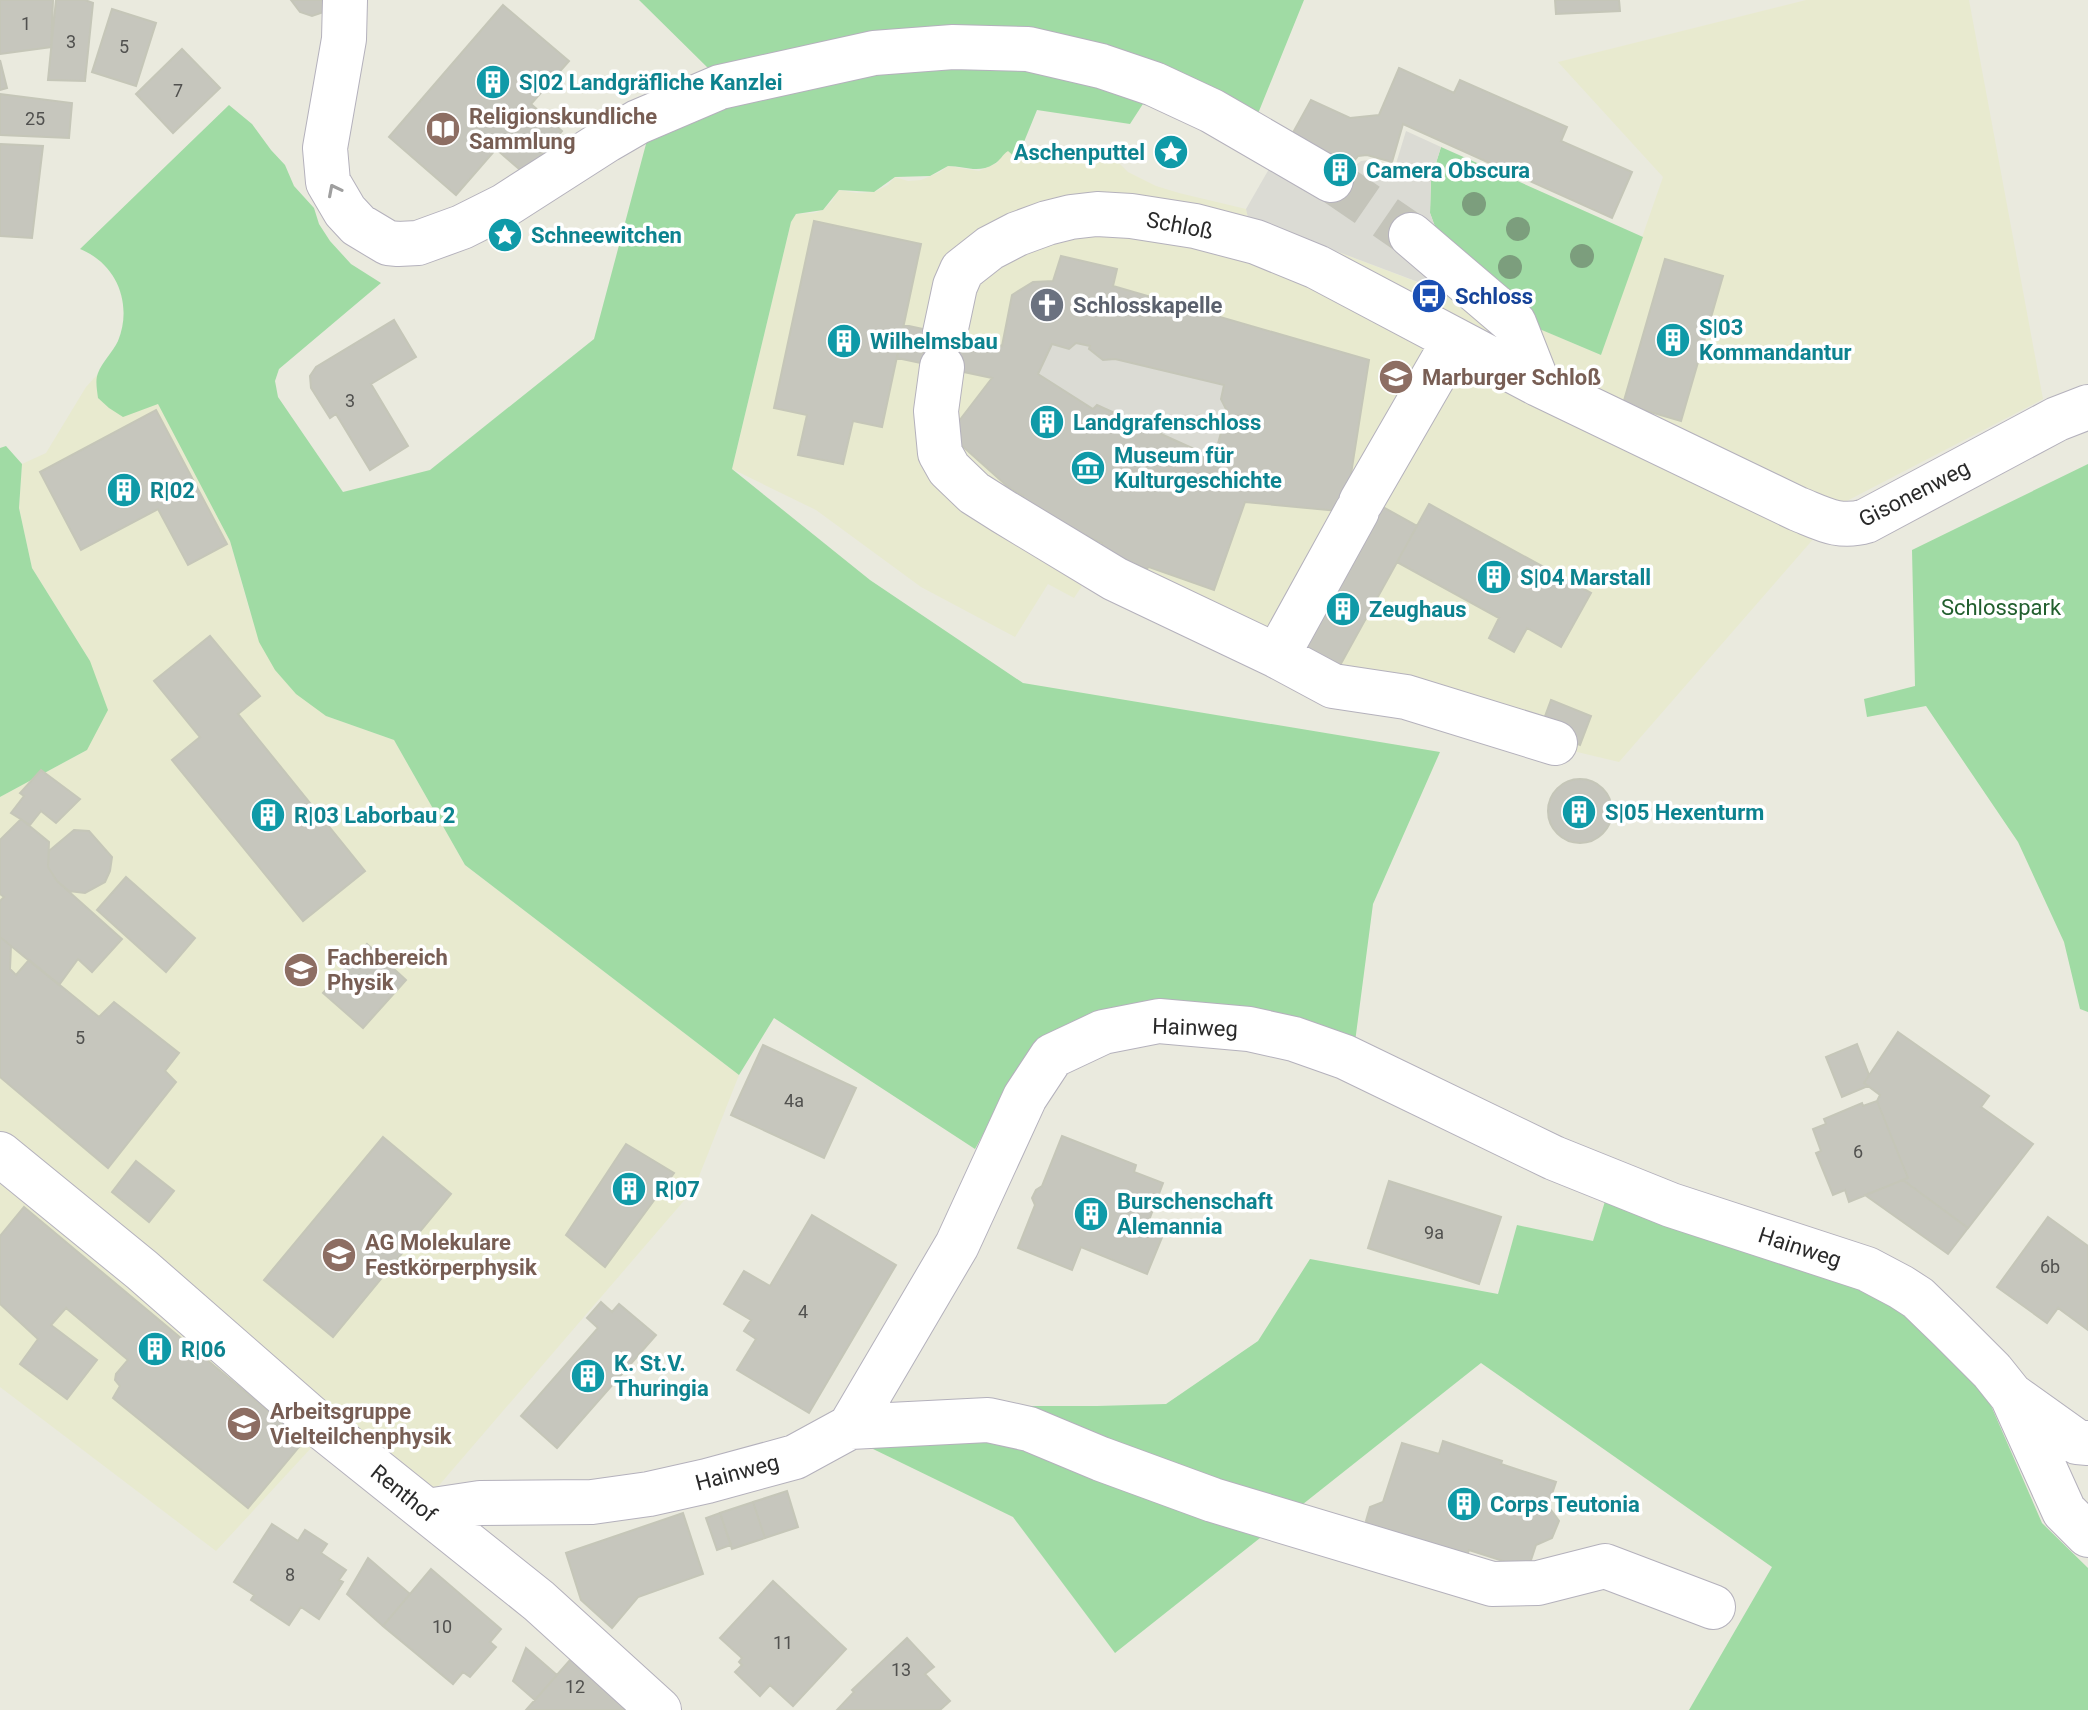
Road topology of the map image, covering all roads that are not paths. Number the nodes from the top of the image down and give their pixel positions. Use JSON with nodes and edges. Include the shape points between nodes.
{"nodes":[{"id":1,"x":345,"y":0,"type":"edge"},
{"id":2,"x":1331,"y":180,"type":"tunnel mouth"},
{"id":3,"x":1411,"y":235,"type":"tunnel mouth"},
{"id":4,"x":1454,"y":341,"type":"junction"},
{"id":5,"x":1538,"y":384,"type":"junction"},
{"id":6,"x":2088,"y":407,"type":"edge"},
{"id":7,"x":1650,"y":437,"type":"joint"},
{"id":8,"x":1277,"y":656,"type":"junction"},
{"id":9,"x":1555,"y":743,"type":"dead end"},
{"id":10,"x":0,"y":1154,"type":"edge"},
{"id":11,"x":2012,"y":1396,"type":"junction"},
{"id":12,"x":850,"y":1427,"type":"junction"},
{"id":13,"x":2088,"y":1443,"type":"edge"},
{"id":14,"x":427,"y":1511,"type":"junction"},
{"id":15,"x":2088,"y":1535,"type":"edge"},
{"id":16,"x":1713,"y":1607,"type":"dead end"},
{"id":17,"x":659,"y":1710,"type":"edge"}],
"edges":[{"from":2,"to":1,"type":"street","one_way":true,"via":[[1154,84],[1028,49],[953,47],[874,53],[720,87],[638,122],[462,227],[418,243],[388,243],[358,225],[328,182],[325,148],[344,39]]},
{"from":3,"to":5,"type":"street","via":[[1514,323]]},
{"from":4,"to":5,"type":"street","name":"Schloß"},
{"from":4,"to":8,"type":"street"},
{"from":4,"to":8,"type":"street","name":"Schloß","via":[[1317,267],[1256,242],[1159,220],[1097,214],[1059,220],[1017,234],[962,270],[943,350],[936,411],[940,453],[949,469],[974,493],[1115,579]]},
{"from":5,"to":7,"type":"street","name":"Schloß"},
{"from":6,"to":7,"type":"street","name":"Gisonenweg","via":[[1853,525],[1838,525],[1798,509]]},
{"from":8,"to":9,"type":"street","name":"Schloß","via":[[1333,686],[1406,697]]},
{"from":10,"to":14,"type":"street","name":"Renthof"},
{"from":11,"to":12,"type":"street","name":"Hainweg","via":[[1918,1298],[1867,1269],[1671,1205],[1554,1158],[1345,1057],[1294,1039],[1159,1021],[1103,1032],[1052,1056],[1025,1097],[957,1245]]},
{"from":11,"to":13,"type":"street","name":"Hainweg","via":[[2077,1442]]},
{"from":11,"to":15,"type":"street","name":"Hainweg","via":[[2064,1511]]},
{"from":12,"to":14,"type":"street","name":"Hainweg","via":[[795,1457],[649,1494]]},
{"from":12,"to":16,"type":"street","via":[[988,1420],[1029,1429],[1213,1500],[1492,1584],[1538,1583],[1605,1566]]},
{"from":14,"to":17,"type":"street","name":"Renthof","via":[[539,1601]]}]}
